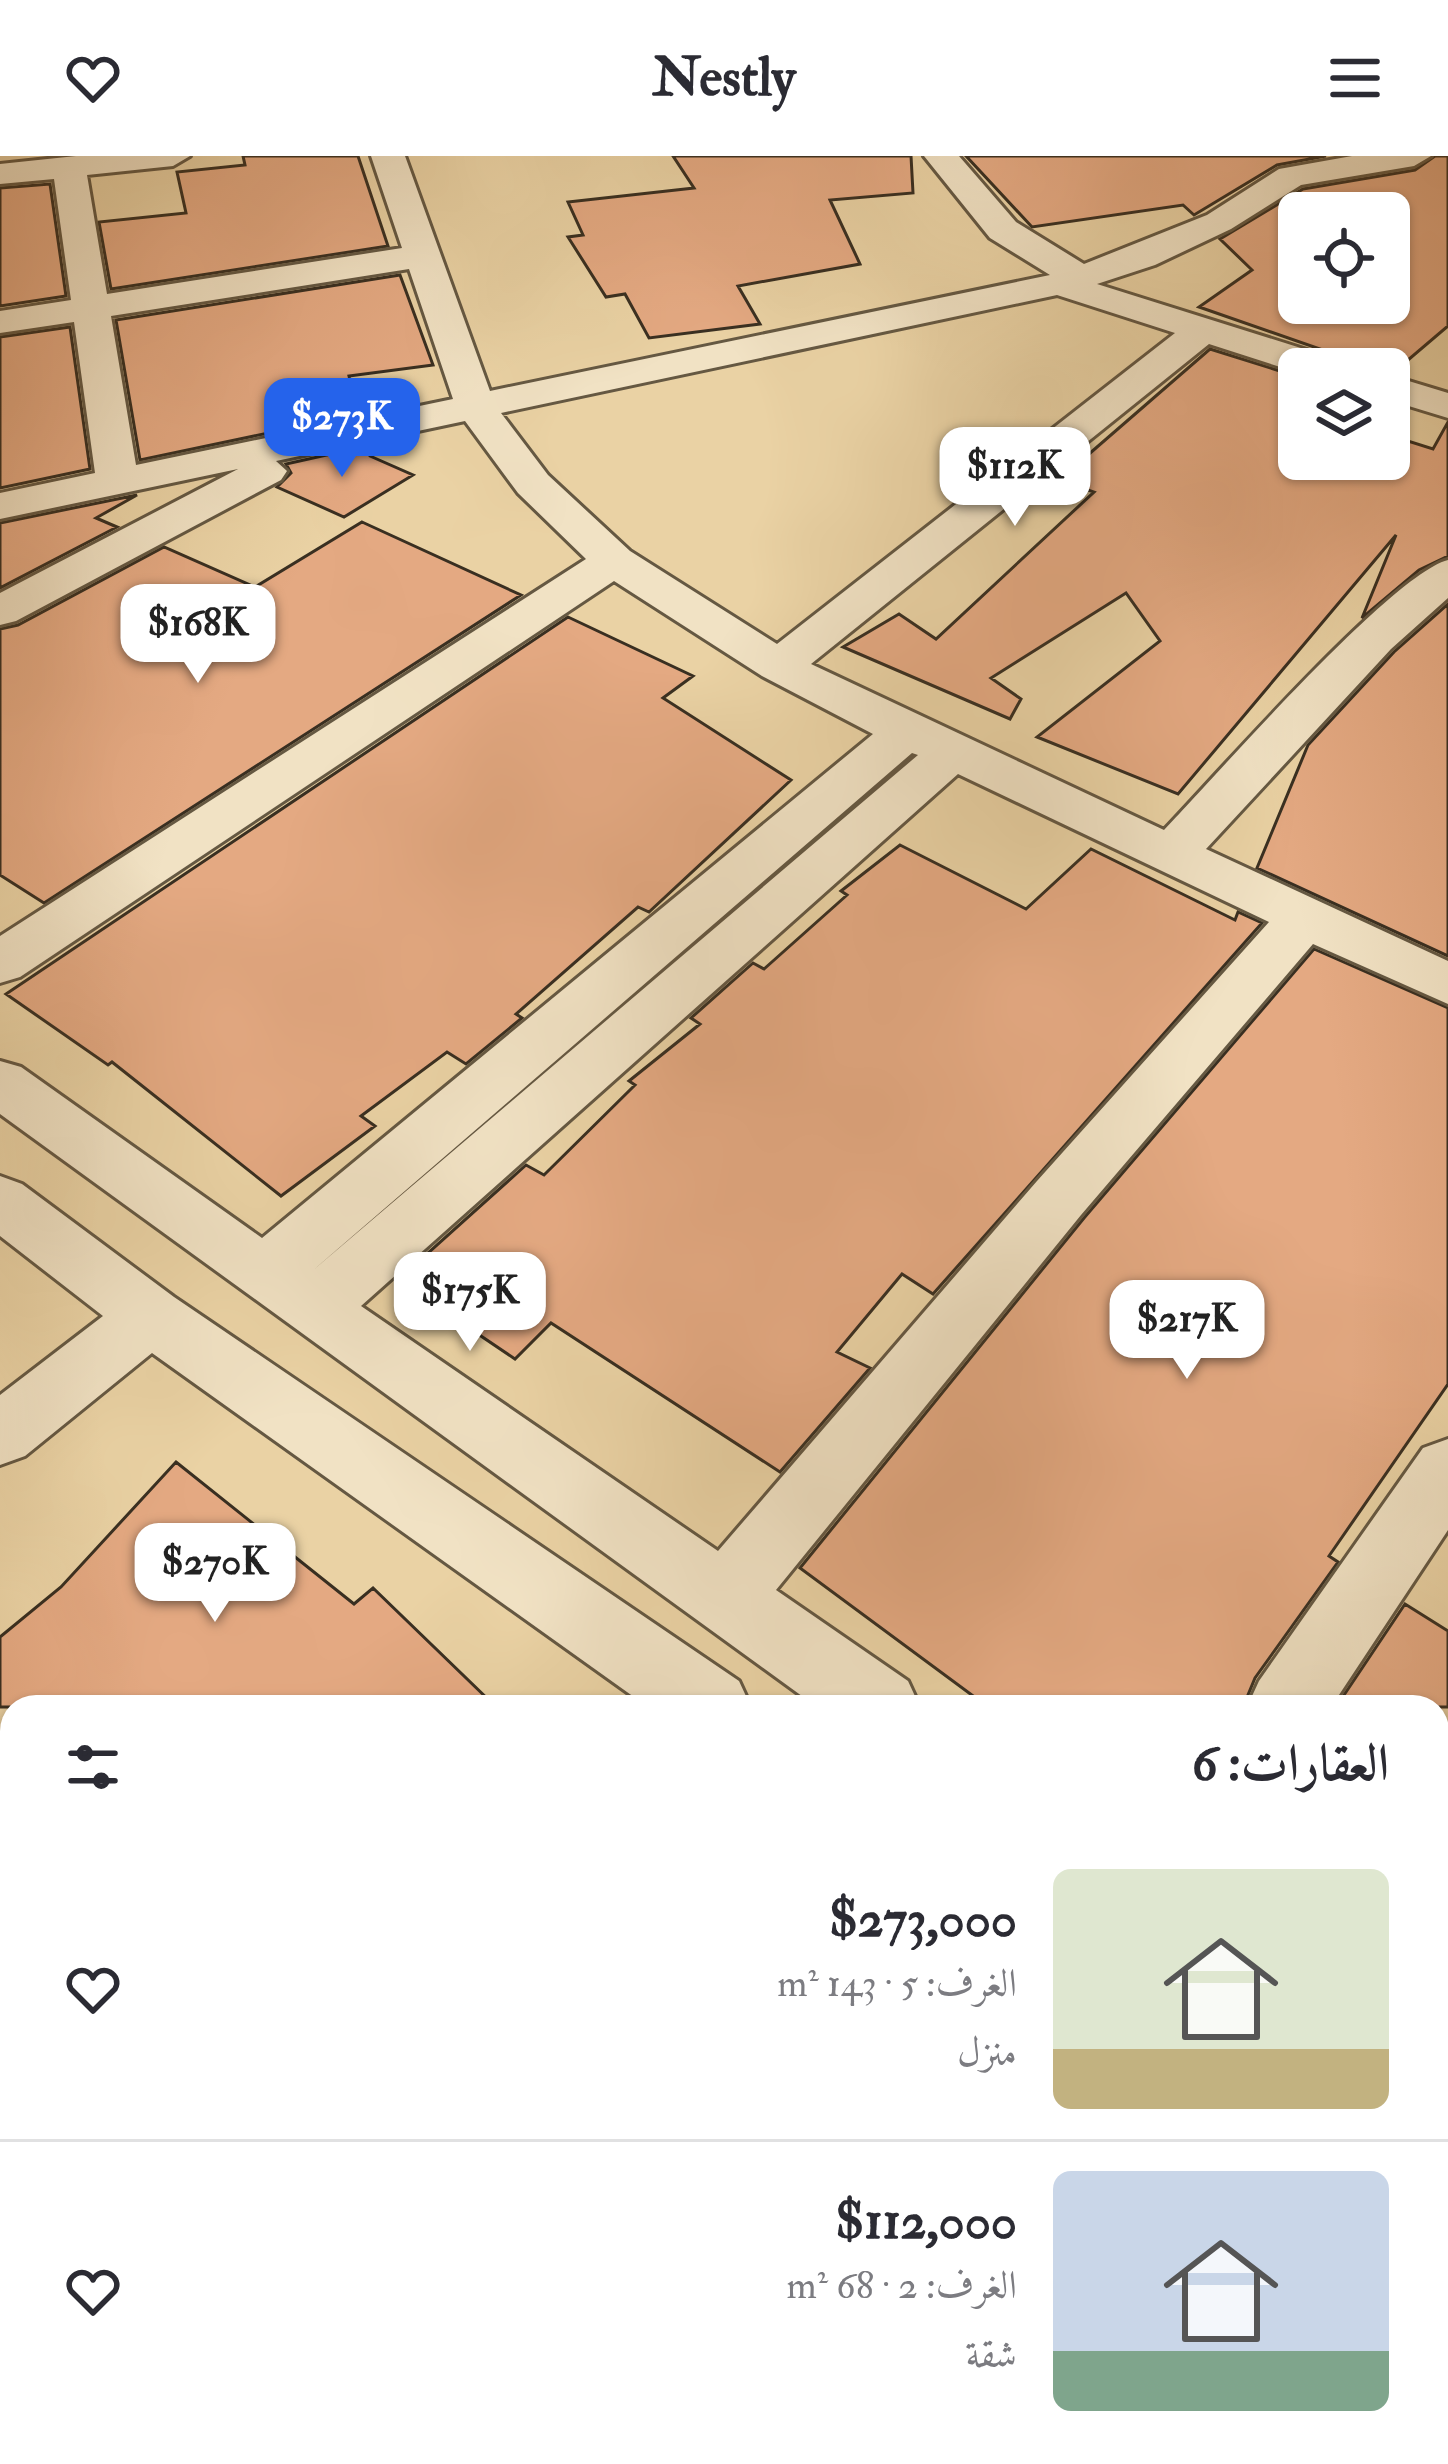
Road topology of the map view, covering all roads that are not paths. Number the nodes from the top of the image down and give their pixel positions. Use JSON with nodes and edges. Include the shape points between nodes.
{"nodes":[{"id":1,"x":173,"y":156,"type":"edge"},
{"id":2,"x":388,"y":156,"type":"edge"},
{"id":3,"x":941,"y":156,"type":"edge"},
{"id":4,"x":1414,"y":156,"type":"edge"},
{"id":5,"x":69,"y":167,"type":"junction"},
{"id":6,"x":0,"y":174,"type":"edge"},
{"id":7,"x":422,"y":256,"type":"junction"},
{"id":8,"x":1069,"y":280,"type":"junction"},
{"id":9,"x":92,"y":307,"type":"junction"},
{"id":10,"x":0,"y":322,"type":"edge"},
{"id":11,"x":1201,"y":331,"type":"junction"},
{"id":12,"x":1278,"y":354,"type":"edge"},
{"id":13,"x":1448,"y":359,"type":"edge"},
{"id":14,"x":1410,"y":383,"type":"edge"},
{"id":15,"x":1410,"y":394,"type":"edge"},
{"id":16,"x":1448,"y":406,"type":"edge"},
{"id":17,"x":476,"y":407,"type":"junction"},
{"id":18,"x":338,"y":433,"type":"junction"},
{"id":19,"x":117,"y":482,"type":"junction"},
{"id":20,"x":0,"y":506,"type":"edge"},
{"id":21,"x":614,"y":562,"type":"junction"},
{"id":22,"x":1448,"y":574,"type":"edge"},
{"id":23,"x":0,"y":611,"type":"edge"},
{"id":24,"x":779,"y":666,"type":"junction"},
{"id":25,"x":930,"y":741,"type":"junction"},
{"id":26,"x":1173,"y":852,"type":"junction"},
{"id":27,"x":1290,"y":909,"type":"junction"},
{"id":28,"x":0,"y":963,"type":"edge"},
{"id":29,"x":1448,"y":984,"type":"edge"},
{"id":30,"x":0,"y":1083,"type":"edge"},
{"id":31,"x":0,"y":1202,"type":"edge"},
{"id":32,"x":290,"y":1291,"type":"junction"},
{"id":33,"x":151,"y":1316,"type":"junction"},
{"id":34,"x":0,"y":1436,"type":"edge"},
{"id":35,"x":1448,"y":1470,"type":"edge"},
{"id":36,"x":706,"y":1584,"type":"junction"},
{"id":37,"x":671,"y":1695,"type":"edge"},
{"id":38,"x":864,"y":1695,"type":"edge"},
{"id":39,"x":1294,"y":1695,"type":"edge"}],
"edges":[{"from":1,"to":5,"type":"street"},
{"from":2,"to":7,"type":"street"},
{"from":3,"to":8,"type":"street","via":[[1003,230]]},
{"from":4,"to":8,"type":"street","via":[[1291,176],[1219,222]]},
{"from":5,"to":6,"type":"street"},
{"from":5,"to":9,"type":"street"},
{"from":7,"to":9,"type":"street"},
{"from":7,"to":17,"type":"street"},
{"from":8,"to":11,"type":"street"},
{"from":8,"to":17,"type":"street"},
{"from":9,"to":10,"type":"street"},
{"from":9,"to":19,"type":"street"},
{"from":11,"to":12,"type":"street"},
{"from":11,"to":24,"type":"street"},
{"from":13,"to":14,"type":"street"},
{"from":15,"to":16,"type":"street"},
{"from":17,"to":18,"type":"street"},
{"from":17,"to":21,"type":"street","via":[[533,484]]},
{"from":18,"to":19,"type":"street"},
{"from":18,"to":23,"type":"street"},
{"from":19,"to":20,"type":"street"},
{"from":21,"to":24,"type":"street"},
{"from":21,"to":28,"type":"street"},
{"from":22,"to":26,"type":"street","via":[[1374,639]]},
{"from":24,"to":25,"type":"street"},
{"from":25,"to":26,"type":"street"},
{"from":25,"to":32,"type":"street"},
{"from":26,"to":27,"type":"street"},
{"from":27,"to":29,"type":"street"},
{"from":27,"to":36,"type":"street","via":[[1060,1198]]},
{"from":30,"to":32,"type":"street"},
{"from":31,"to":33,"type":"street"},
{"from":32,"to":36,"type":"street"},
{"from":33,"to":34,"type":"street"},
{"from":33,"to":37,"type":"street"},
{"from":35,"to":39,"type":"street"},
{"from":36,"to":38,"type":"street"}]}
